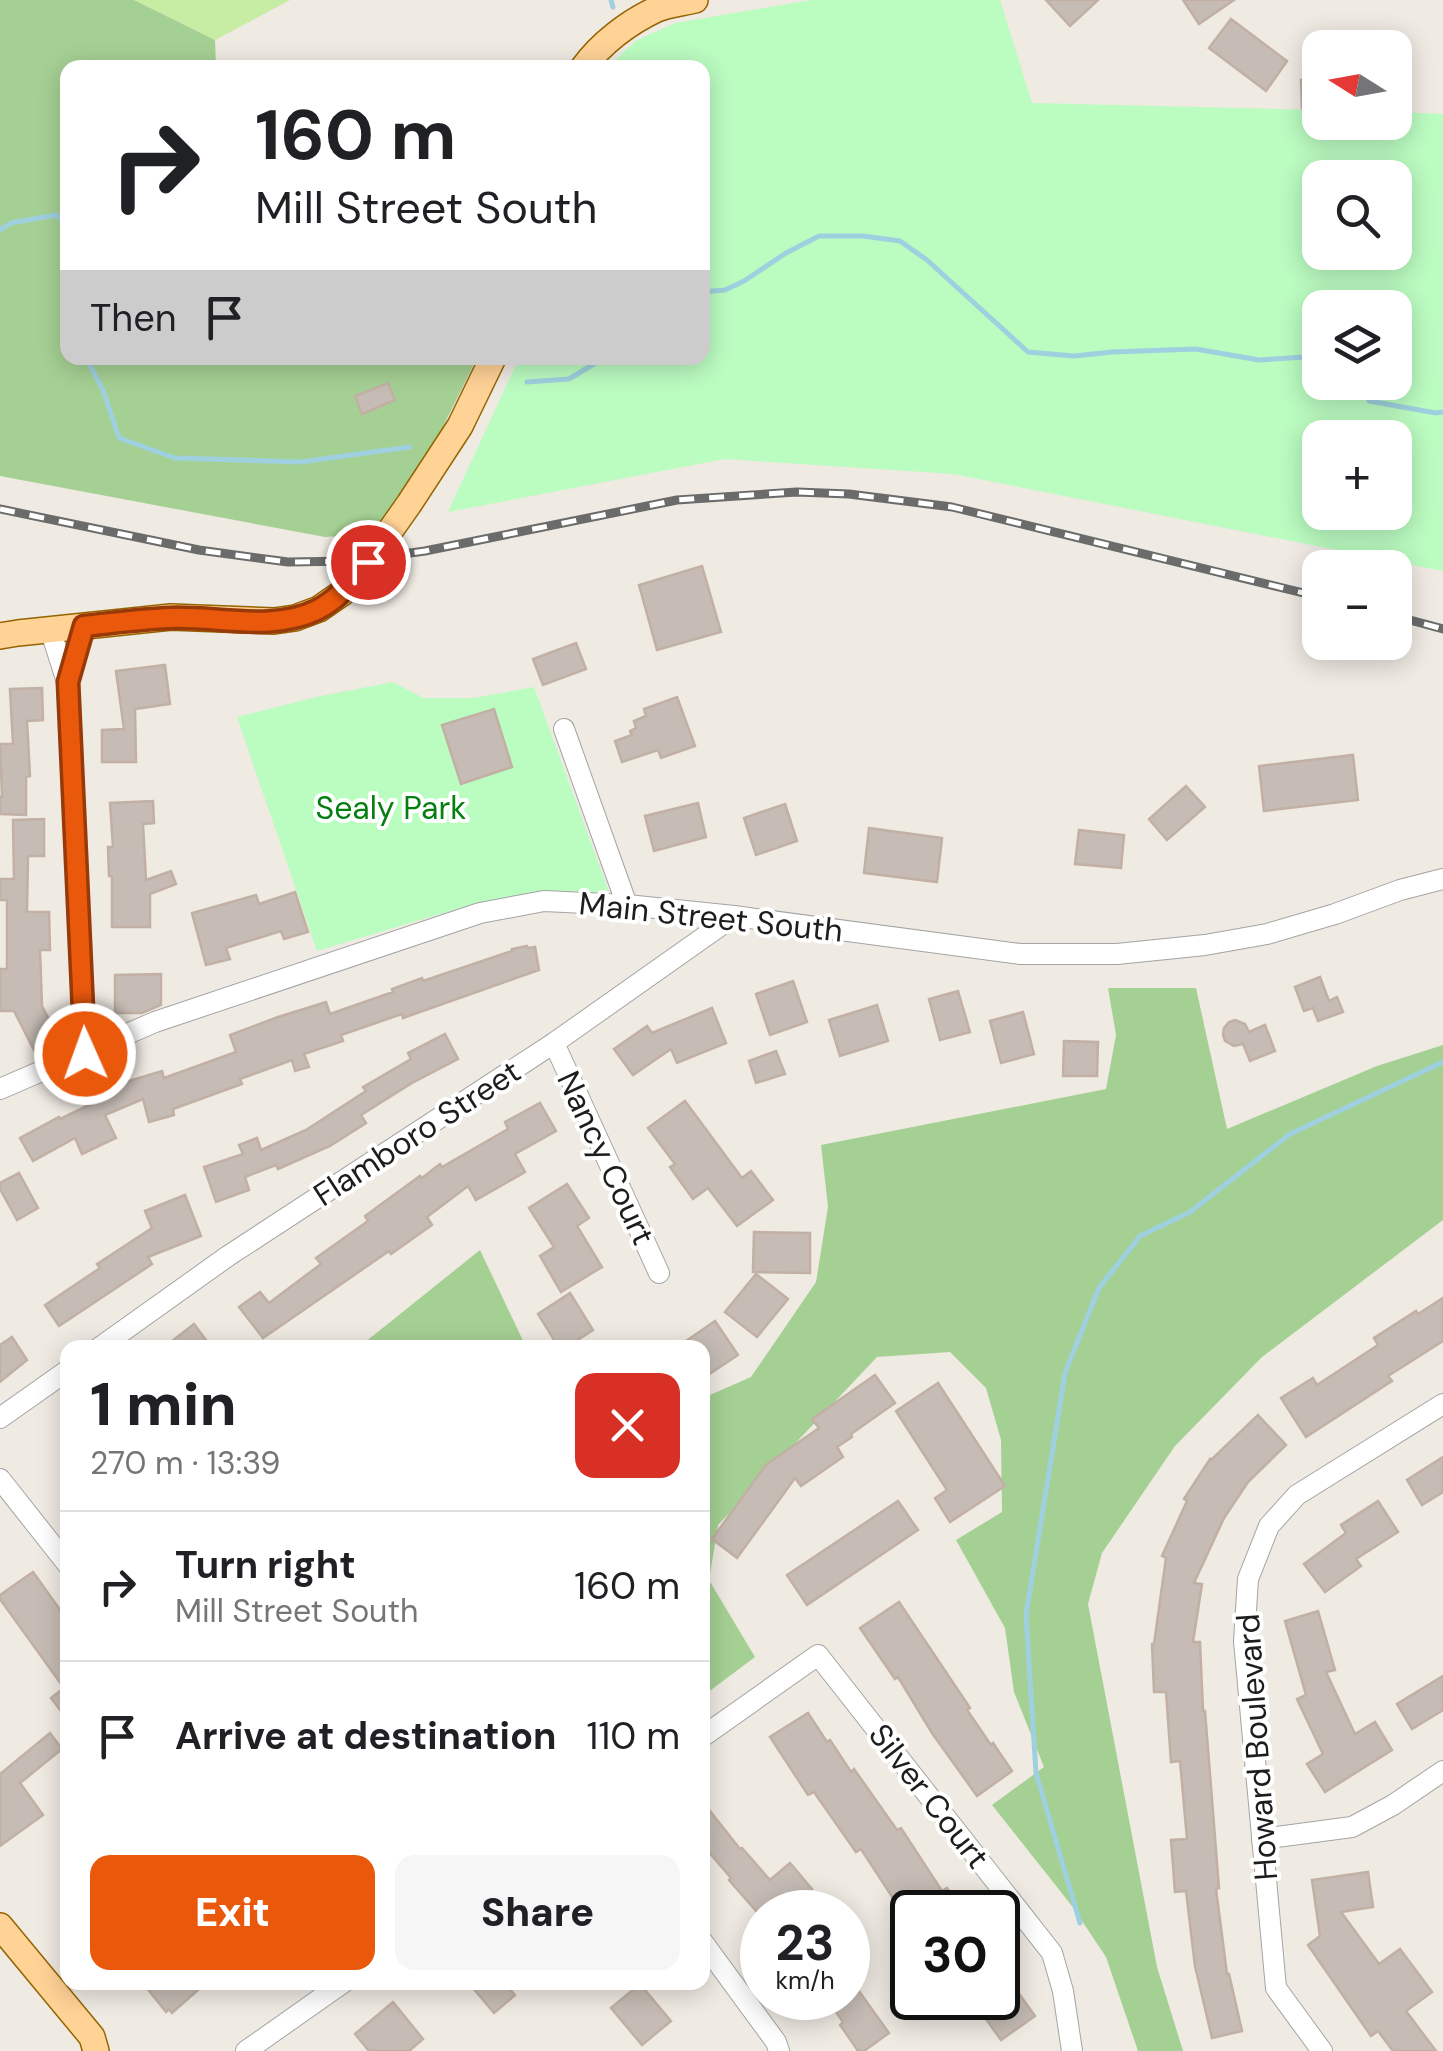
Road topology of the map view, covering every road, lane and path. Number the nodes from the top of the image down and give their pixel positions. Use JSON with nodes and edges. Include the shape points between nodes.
{"nodes":[{"id":1,"x":696,"y":0,"type":"edge"},
{"id":2,"x":590,"y":60,"type":"edge"},
{"id":3,"x":490,"y":365,"type":"edge"},
{"id":4,"x":84,"y":626,"type":"junction"},
{"id":5,"x":50,"y":629,"type":"junction"},
{"id":6,"x":0,"y":636,"type":"edge"},
{"id":7,"x":68,"y":682,"type":"junction"},
{"id":8,"x":564,"y":729,"type":"dead end"},
{"id":9,"x":1443,"y":880,"type":"edge"},
{"id":10,"x":627,"y":905,"type":"junction"},
{"id":11,"x":734,"y":916,"type":"junction"},
{"id":12,"x":554,"y":1043,"type":"junction"},
{"id":13,"x":85,"y":1054,"type":"junction"},
{"id":14,"x":0,"y":1088,"type":"edge"},
{"id":15,"x":659,"y":1273,"type":"dead end"},
{"id":16,"x":110,"y":1340,"type":"edge"},
{"id":17,"x":60,"y":1376,"type":"edge"},
{"id":18,"x":1443,"y":1404,"type":"edge"},
{"id":19,"x":0,"y":1418,"type":"edge"},
{"id":20,"x":0,"y":1479,"type":"edge"},
{"id":21,"x":60,"y":1556,"type":"edge"},
{"id":22,"x":710,"y":1731,"type":"edge"},
{"id":23,"x":1443,"y":1771,"type":"edge"},
{"id":24,"x":1262,"y":1839,"type":"junction"},
{"id":25,"x":0,"y":1926,"type":"edge"},
{"id":26,"x":710,"y":1952,"type":"edge"},
{"id":27,"x":333,"y":1990,"type":"edge"},
{"id":28,"x":94,"y":2044,"type":"edge"},
{"id":29,"x":117,"y":2051,"type":"edge"},
{"id":30,"x":246,"y":2051,"type":"edge"},
{"id":31,"x":779,"y":2051,"type":"edge"},
{"id":32,"x":1072,"y":2051,"type":"edge"},
{"id":33,"x":1322,"y":2051,"type":"edge"}],
"edges":[{"from":1,"to":2,"type":"main road","via":[[660,7],[631,23]]},
{"from":3,"to":4,"type":"main road","via":[[460,426],[368,562],[319,609],[274,621],[171,618]]},
{"from":4,"to":5,"type":"main road"},
{"from":4,"to":7,"type":"street"},
{"from":5,"to":6,"type":"main road"},
{"from":5,"to":7,"type":"street"},
{"from":7,"to":13,"type":"street"},
{"from":8,"to":10,"type":"street"},
{"from":9,"to":11,"type":"street","name":"Main Street South","via":[[1267,934],[1118,954],[1020,954]]},
{"from":10,"to":11,"type":"street","name":"Main Street South"},
{"from":10,"to":13,"type":"street","name":"Main Street South","via":[[544,901],[480,913],[155,1022]]},
{"from":11,"to":12,"type":"street","name":"Flamboro Street"},
{"from":12,"to":15,"type":"street","name":"Nancy Court"},
{"from":12,"to":16,"type":"street","name":"Flamboro Street"},
{"from":13,"to":14,"type":"street","name":"Main Street South"},
{"from":17,"to":19,"type":"street"},
{"from":18,"to":24,"type":"street","name":"Howard Boulevard","via":[[1297,1494],[1270,1526],[1248,1579],[1244,1641]]},
{"from":20,"to":21,"type":"street"},
{"from":22,"to":32,"type":"street","name":"Silver Court","via":[[818,1655],[1052,1953]]},
{"from":23,"to":24,"type":"street","via":[[1352,1827]]},
{"from":24,"to":33,"type":"street","name":"Howard Boulevard","via":[[1276,1988]]},
{"from":25,"to":28,"type":"main road"},
{"from":26,"to":31,"type":"street"},
{"from":27,"to":30,"type":"street"},
{"from":28,"to":29,"type":"main road"}]}
